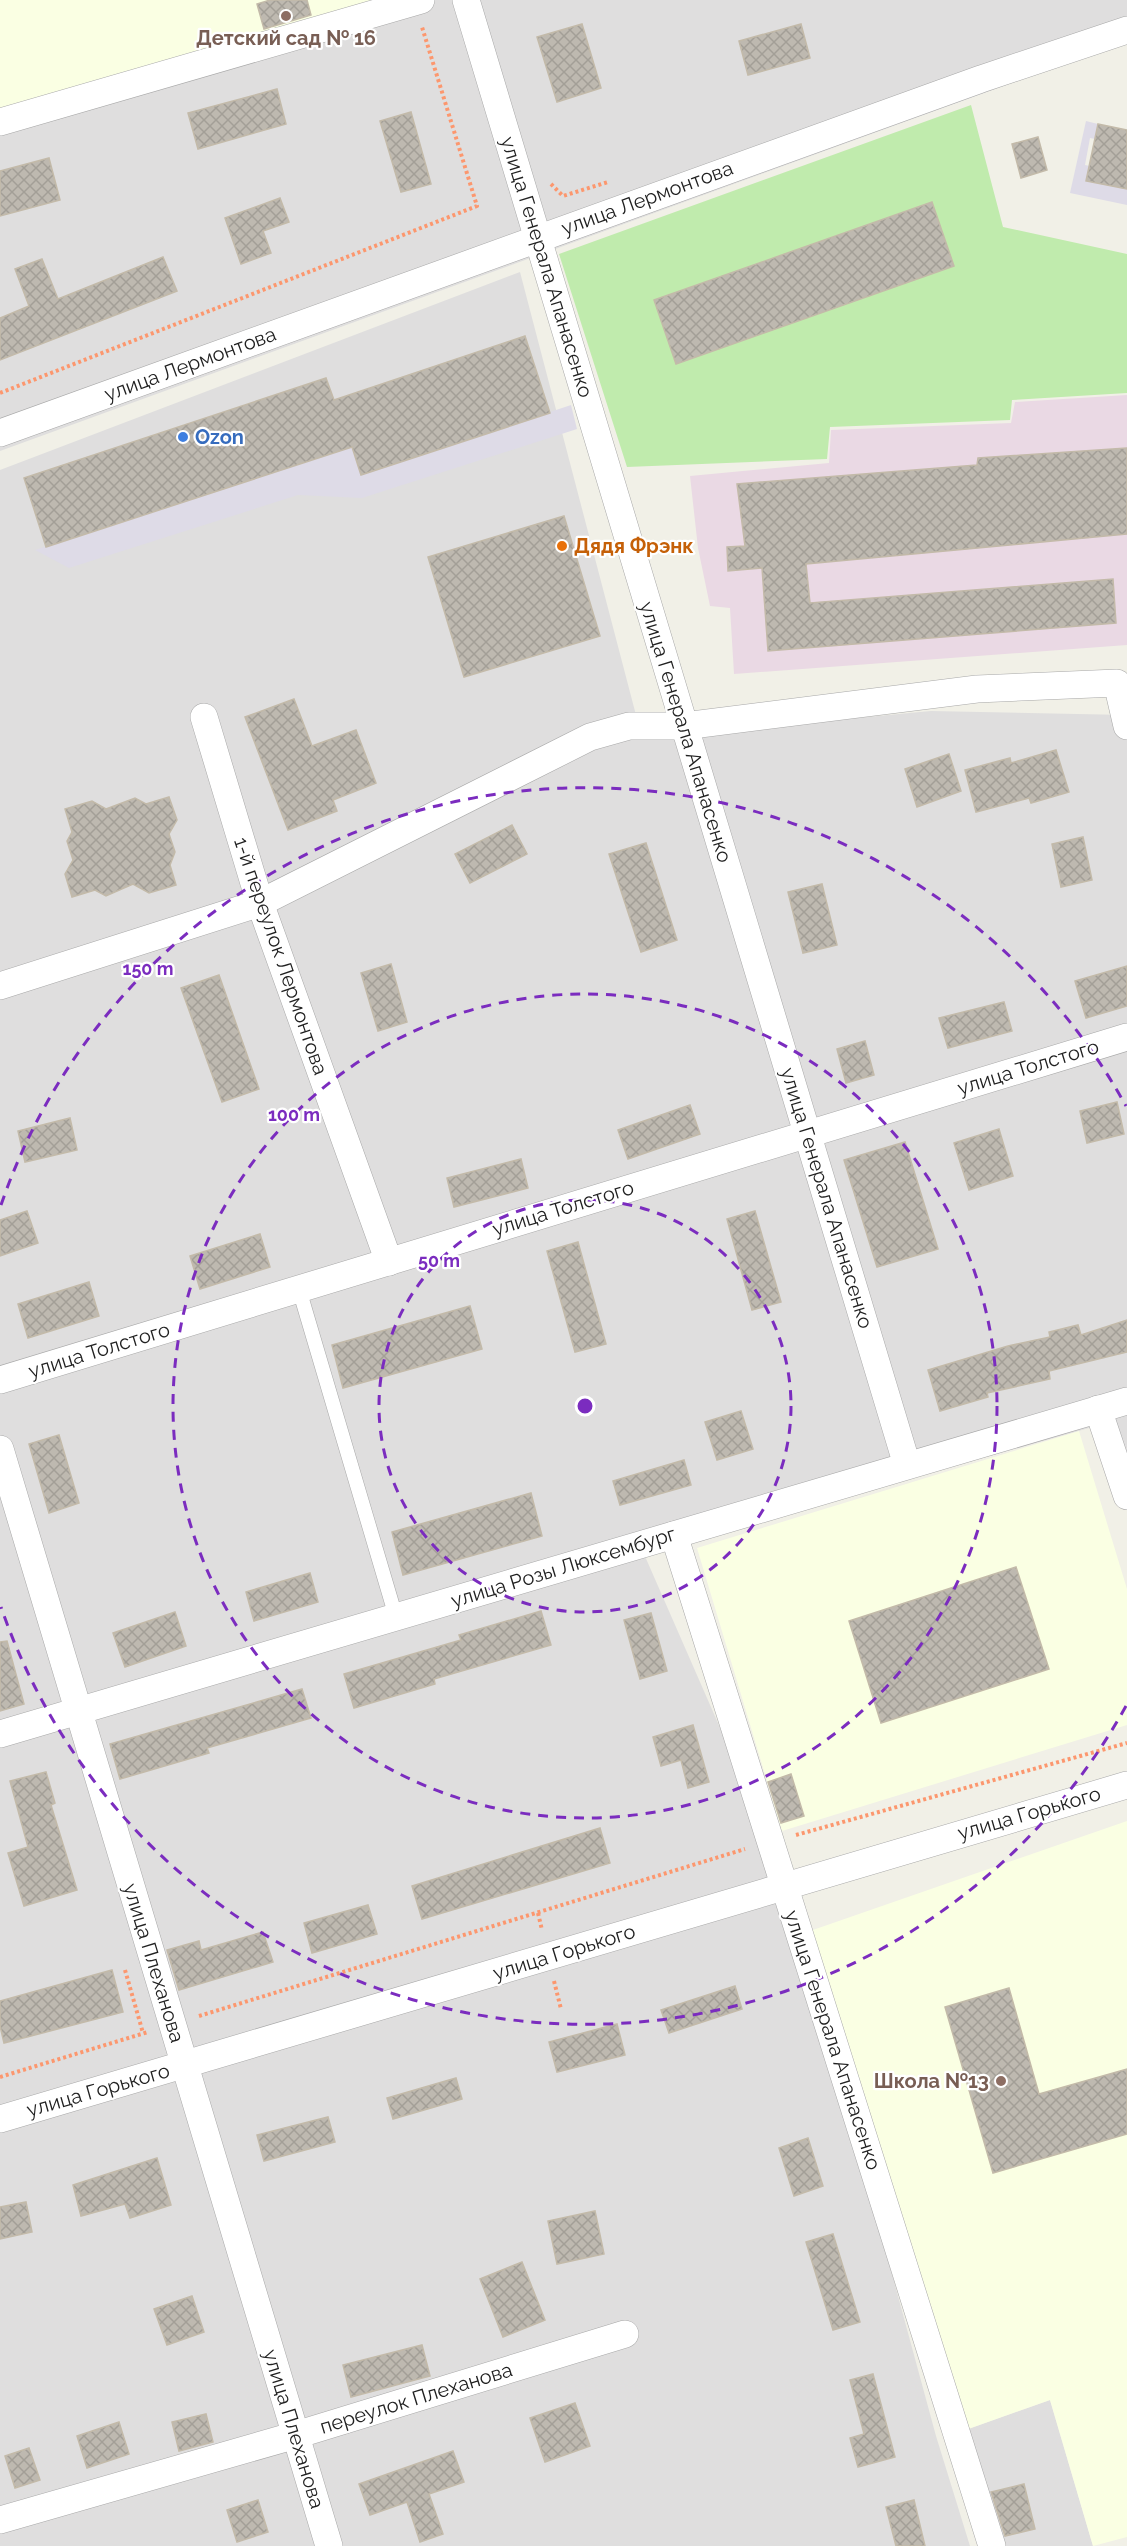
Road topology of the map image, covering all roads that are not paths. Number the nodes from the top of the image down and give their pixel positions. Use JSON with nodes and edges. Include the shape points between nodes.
{"nodes":[{"id":1,"x":466,"y":0,"type":"edge"},
{"id":2,"x":418,"y":1,"type":"edge"},
{"id":3,"x":1127,"y":30,"type":"edge"},
{"id":4,"x":0,"y":122,"type":"edge"},
{"id":5,"x":538,"y":237,"type":"junction"},
{"id":6,"x":0,"y":433,"type":"edge"},
{"id":7,"x":204,"y":717,"type":"dead end"},
{"id":8,"x":684,"y":726,"type":"junction"},
{"id":9,"x":1127,"y":726,"type":"edge"},
{"id":10,"x":260,"y":903,"type":"junction"},
{"id":11,"x":0,"y":986,"type":"edge"},
{"id":12,"x":1127,"y":1037,"type":"edge"},
{"id":13,"x":808,"y":1134,"type":"junction"},
{"id":14,"x":389,"y":1262,"type":"junction"},
{"id":15,"x":299,"y":1289,"type":"junction"},
{"id":16,"x":0,"y":1380,"type":"edge"},
{"id":17,"x":1127,"y":1401,"type":"edge"},
{"id":18,"x":1098,"y":1409,"type":"junction"},
{"id":19,"x":0,"y":1449,"type":"edge"},
{"id":20,"x":907,"y":1465,"type":"junction"},
{"id":21,"x":1127,"y":1496,"type":"edge"},
{"id":22,"x":674,"y":1535,"type":"junction"},
{"id":23,"x":396,"y":1617,"type":"junction"},
{"id":24,"x":79,"y":1712,"type":"junction"},
{"id":25,"x":0,"y":1734,"type":"edge"},
{"id":26,"x":1127,"y":1785,"type":"edge"},
{"id":27,"x":784,"y":1886,"type":"junction"},
{"id":28,"x":185,"y":2065,"type":"junction"},
{"id":29,"x":0,"y":2119,"type":"edge"},
{"id":30,"x":625,"y":2334,"type":"dead end"},
{"id":31,"x":296,"y":2435,"type":"junction"},
{"id":32,"x":0,"y":2520,"type":"edge"},
{"id":33,"x":329,"y":2546,"type":"edge"},
{"id":34,"x":992,"y":2546,"type":"edge"}],
"edges":[{"from":1,"to":5,"type":"street","name":"улица Генерала Апанасенко"},
{"from":2,"to":4,"type":"street"},
{"from":3,"to":5,"type":"street","name":"улица Лермонтова"},
{"from":5,"to":6,"type":"street","name":"улица Лермонтова"},
{"from":5,"to":8,"type":"street","name":"улица Генерала Апанасенко"},
{"from":7,"to":10,"type":"street","name":"1-й переулок Лермонтова"},
{"from":8,"to":9,"type":"street","via":[[977,689],[1117,683]]},
{"from":8,"to":10,"type":"street","via":[[629,726],[590,736]]},
{"from":8,"to":13,"type":"street","name":"улица Генерала Апанасенко"},
{"from":10,"to":11,"type":"street"},
{"from":10,"to":14,"type":"street","name":"1-й переулок Лермонтова"},
{"from":12,"to":13,"type":"street","name":"улица Толстого"},
{"from":13,"to":14,"type":"street","name":"улица Толстого"},
{"from":13,"to":20,"type":"street","name":"улица Генерала Апанасенко"},
{"from":14,"to":15,"type":"street","name":"улица Толстого"},
{"from":15,"to":16,"type":"street","name":"улица Толстого"},
{"from":15,"to":23,"type":"lane"},
{"from":17,"to":18,"type":"street","name":"улица Розы Люксембург"},
{"from":18,"to":20,"type":"street","name":"улица Розы Люксембург"},
{"from":18,"to":21,"type":"street"},
{"from":19,"to":24,"type":"street","name":"улица Плеханова"},
{"from":20,"to":22,"type":"street","name":"улица Розы Люксембург"},
{"from":22,"to":23,"type":"street","name":"улица Розы Люксембург"},
{"from":22,"to":27,"type":"street","name":"улица Генерала Апанасенко"},
{"from":23,"to":24,"type":"street","name":"улица Розы Люксембург"},
{"from":24,"to":25,"type":"street","name":"улица Розы Люксембург"},
{"from":24,"to":28,"type":"street","name":"улица Плеханова"},
{"from":26,"to":27,"type":"street","name":"улица Горького"},
{"from":27,"to":28,"type":"street","name":"улица Горького"},
{"from":27,"to":34,"type":"street","name":"улица Генерала Апанасенко"},
{"from":28,"to":29,"type":"street","name":"улица Горького"},
{"from":28,"to":31,"type":"street","name":"улица Плеханова"},
{"from":30,"to":31,"type":"street","name":"переулок Плеханова"},
{"from":31,"to":32,"type":"street","name":"переулок Плеханова"},
{"from":31,"to":33,"type":"street","name":"улица Плеханова"}]}
